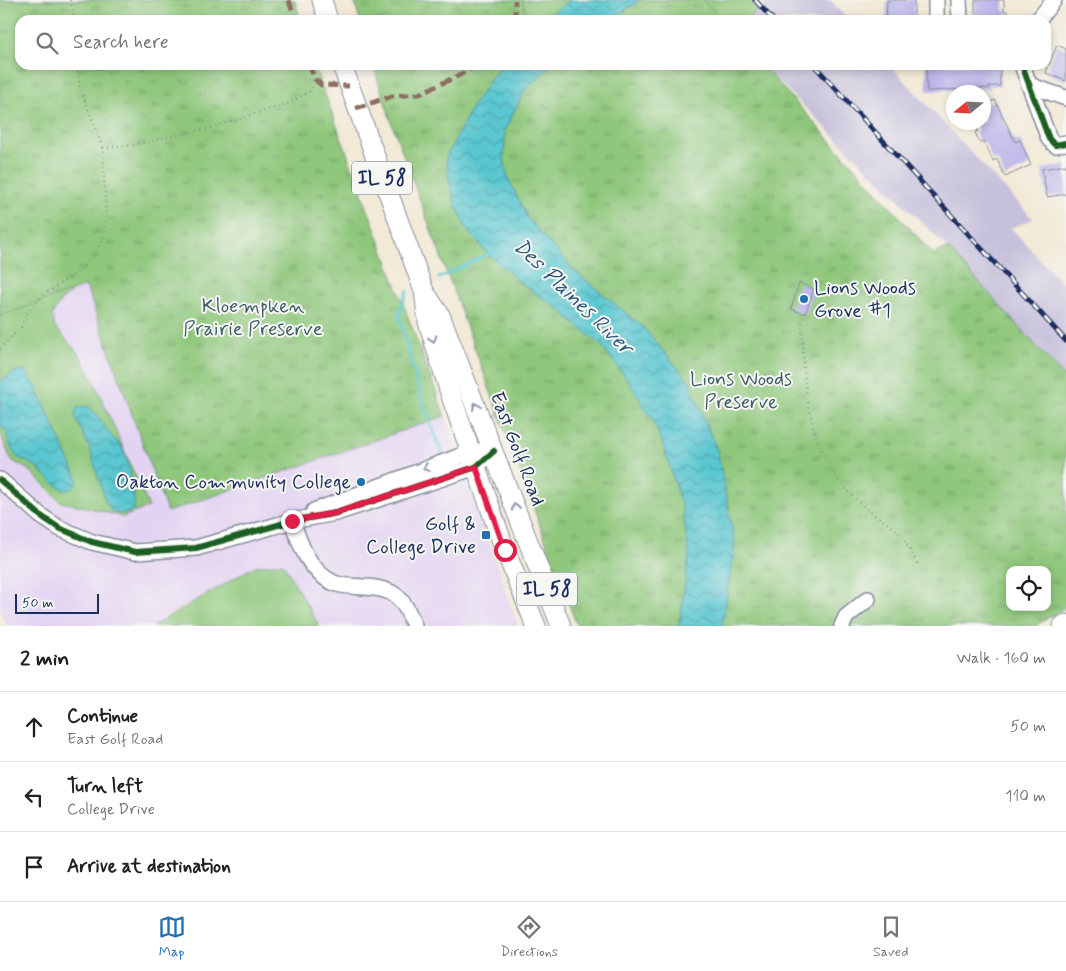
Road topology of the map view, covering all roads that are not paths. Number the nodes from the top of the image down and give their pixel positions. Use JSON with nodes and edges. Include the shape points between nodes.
{"nodes":[{"id":1,"x":322,"y":0,"type":"edge"},
{"id":2,"x":936,"y":0,"type":"edge"},
{"id":3,"x":959,"y":0,"type":"edge"},
{"id":4,"x":1054,"y":0,"type":"edge"},
{"id":5,"x":326,"y":15,"type":"edge"},
{"id":6,"x":936,"y":15,"type":"edge"},
{"id":7,"x":960,"y":15,"type":"edge"},
{"id":8,"x":1042,"y":15,"type":"edge"},
{"id":9,"x":344,"y":70,"type":"edge"},
{"id":10,"x":1024,"y":70,"type":"edge"},
{"id":11,"x":1029,"y":85,"type":"junction"},
{"id":12,"x":1066,"y":98,"type":"edge"},
{"id":13,"x":1066,"y":143,"type":"edge"},
{"id":14,"x":424,"y":291,"type":"junction"},
{"id":15,"x":494,"y":451,"type":"junction"},
{"id":16,"x":474,"y":459,"type":"junction"},
{"id":17,"x":0,"y":480,"type":"edge"},
{"id":18,"x":292,"y":521,"type":"junction"},
{"id":19,"x":868,"y":599,"type":"dead end"},
{"id":20,"x":1066,"y":624,"type":"edge"},
{"id":21,"x":414,"y":626,"type":"edge"},
{"id":22,"x":536,"y":626,"type":"edge"},
{"id":23,"x":561,"y":626,"type":"edge"},
{"id":24,"x":842,"y":626,"type":"edge"},
{"id":25,"x":1063,"y":626,"type":"edge"}],
"edges":[{"from":1,"to":5,"type":"main road"},
{"from":2,"to":6,"type":"street"},
{"from":3,"to":7,"type":"street"},
{"from":4,"to":8,"type":"street"},
{"from":9,"to":14,"type":"main road","name":"East Golf Road","number":"IL 58"},
{"from":10,"to":11,"type":"street"},
{"from":11,"to":12,"type":"street"},
{"from":11,"to":13,"type":"street","via":[[1049,139],[1056,145]]},
{"from":15,"to":14,"type":"main road","name":"East Golf Road","number":"IL 58","one_way":true,"via":[[440,315]]},
{"from":14,"to":16,"type":"main road","name":"East Golf Road","number":"IL 58","one_way":true,"via":[[428,322]]},
{"from":15,"to":16,"type":"street"},
{"from":23,"to":15,"type":"main road","name":"East Golf Road","number":"IL 58","one_way":true},
{"from":16,"to":18,"type":"street","via":[[331,503]]},
{"from":16,"to":22,"type":"main road","name":"East Golf Road","number":"IL 58","via":[[505,550]]},
{"from":17,"to":18,"type":"street","via":[[60,528],[92,542],[135,552],[196,548]]},
{"from":18,"to":21,"type":"street","via":[[303,552],[317,570],[340,585],[392,591],[407,607]]},
{"from":19,"to":24,"type":"street","via":[[846,617]]},
{"from":20,"to":25,"type":"main road"}]}
